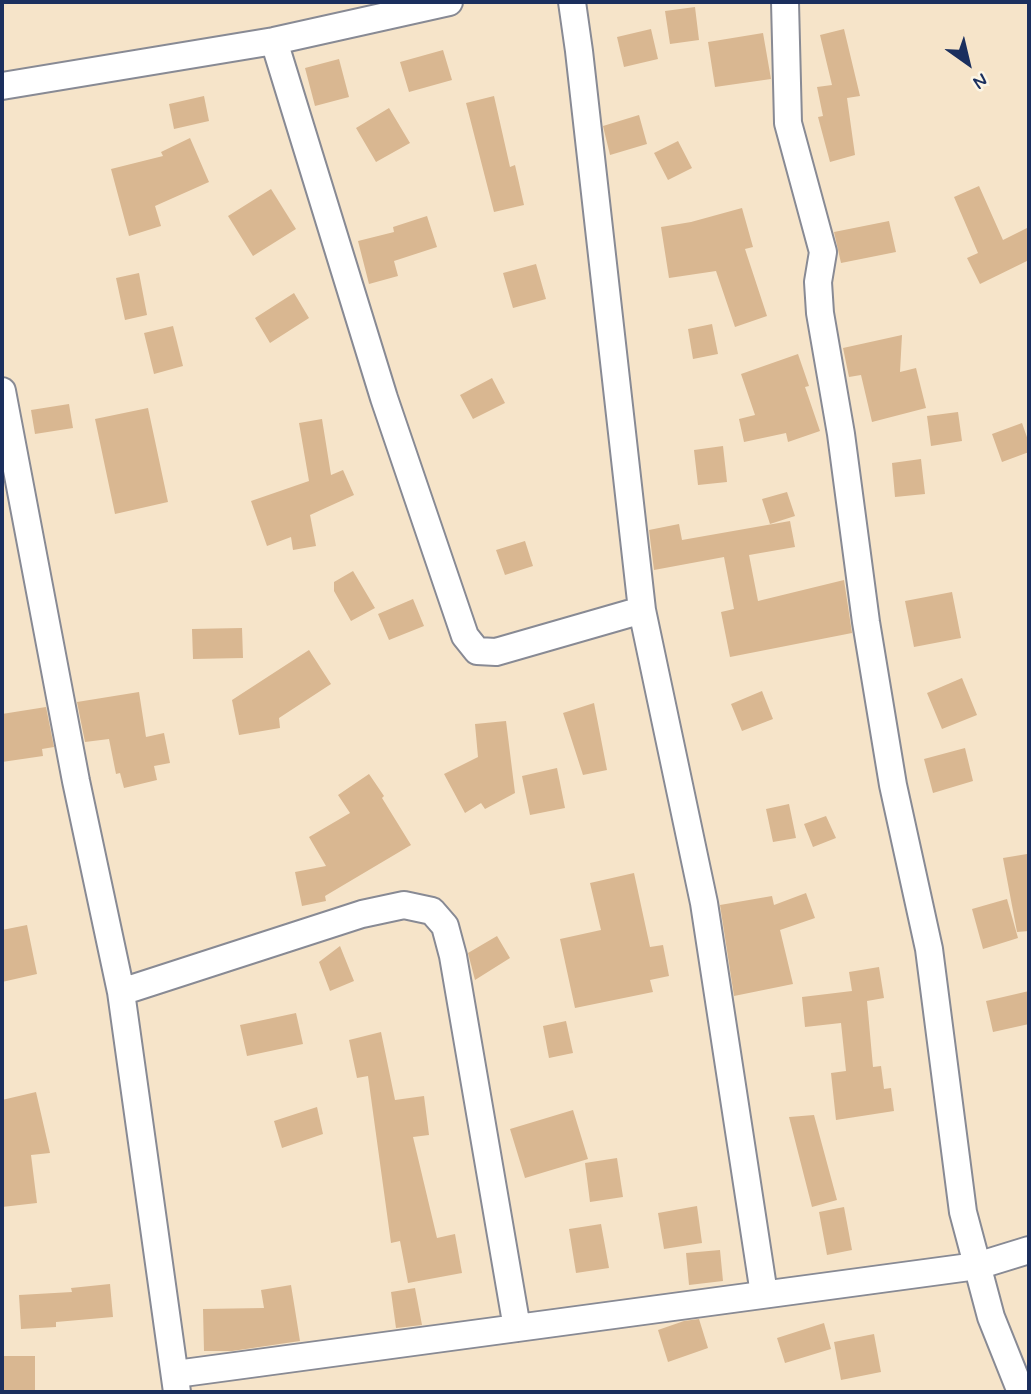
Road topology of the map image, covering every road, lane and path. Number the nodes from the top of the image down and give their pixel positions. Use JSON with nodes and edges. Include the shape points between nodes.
{"nodes":[{"id":1,"x":449,"y":2,"type":"edge"},
{"id":2,"x":572,"y":2,"type":"edge"},
{"id":3,"x":785,"y":2,"type":"edge"},
{"id":4,"x":274,"y":41,"type":"junction"},
{"id":5,"x":2,"y":86,"type":"edge"},
{"id":6,"x":2,"y":391,"type":"edge"},
{"id":7,"x":642,"y":610,"type":"junction"},
{"id":8,"x":121,"y":992,"type":"junction"},
{"id":9,"x":1029,"y":1250,"type":"edge"},
{"id":10,"x":977,"y":1266,"type":"junction"},
{"id":11,"x":764,"y":1294,"type":"junction"},
{"id":12,"x":517,"y":1328,"type":"junction"},
{"id":13,"x":176,"y":1383,"type":"edge"},
{"id":14,"x":1021,"y":1392,"type":"edge"}],
"edges":[{"from":1,"to":4,"type":"street"},
{"from":2,"to":7,"type":"street"},
{"from":3,"to":10,"type":"street","via":[[788,123],[822,252],[820,313],[866,622],[893,785],[929,948],[963,1212]]},
{"from":4,"to":5,"type":"street"},
{"from":4,"to":7,"type":"street","via":[[384,398],[465,636],[477,651],[496,652]]},
{"from":6,"to":8,"type":"street"},
{"from":7,"to":11,"type":"street","via":[[704,903]]},
{"from":8,"to":12,"type":"street","via":[[362,914],[404,905],[432,911],[445,926],[453,956]]},
{"from":8,"to":13,"type":"street"},
{"from":9,"to":10,"type":"street"},
{"from":10,"to":11,"type":"street"},
{"from":10,"to":14,"type":"street","via":[[991,1317]]},
{"from":11,"to":12,"type":"street"},
{"from":12,"to":13,"type":"street"}]}
